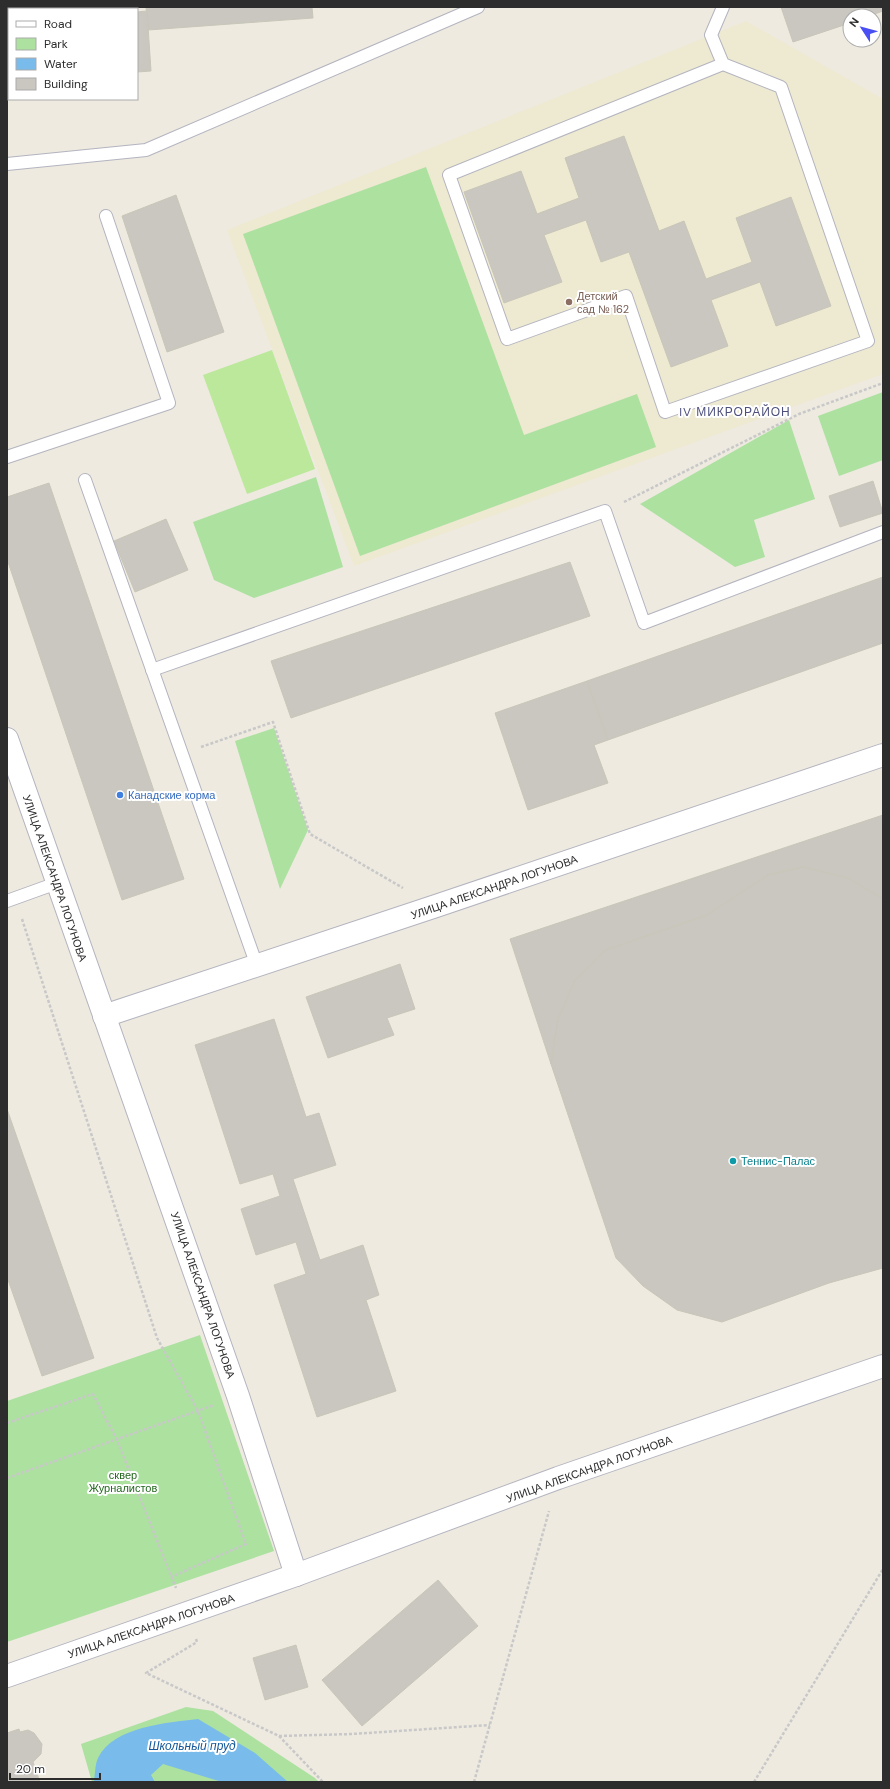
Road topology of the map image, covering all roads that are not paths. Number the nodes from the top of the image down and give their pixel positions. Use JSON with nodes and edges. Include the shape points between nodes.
{"nodes":[{"id":1,"x":478,"y":7,"type":"edge"},
{"id":2,"x":723,"y":7,"type":"edge"},
{"id":3,"x":722,"y":64,"type":"junction"},
{"id":4,"x":7,"y":164,"type":"edge"},
{"id":5,"x":106,"y":216,"type":"dead end"},
{"id":6,"x":7,"y":457,"type":"edge"},
{"id":7,"x":85,"y":480,"type":"dead end"},
{"id":8,"x":883,"y":532,"type":"edge"},
{"id":9,"x":152,"y":670,"type":"junction"},
{"id":10,"x":7,"y":739,"type":"edge"},
{"id":11,"x":883,"y":754,"type":"edge"},
{"id":12,"x":57,"y":883,"type":"junction"},
{"id":13,"x":11,"y":900,"type":"edge"},
{"id":14,"x":257,"y":966,"type":"junction"},
{"id":15,"x":104,"y":1016,"type":"junction"},
{"id":16,"x":883,"y":1366,"type":"edge"},
{"id":17,"x":296,"y":1575,"type":"junction"},
{"id":18,"x":7,"y":1676,"type":"edge"}],
"edges":[{"from":1,"to":4,"type":"lane","via":[[146,150]]},
{"from":2,"to":3,"type":"lane","via":[[711,35]]},
{"from":3,"to":3,"type":"lane","via":[[781,88],[868,341],[665,412],[626,296],[507,339],[448,175]]},
{"from":5,"to":6,"type":"lane","via":[[168,403]]},
{"from":7,"to":9,"type":"lane"},
{"from":8,"to":9,"type":"lane","via":[[644,623],[605,511]]},
{"from":9,"to":14,"type":"lane"},
{"from":10,"to":12,"type":"street","name":"УЛИЦА АЛЕКСАНДРА ЛОГУНОВА"},
{"from":11,"to":14,"type":"street","name":"УЛИЦА АЛЕКСАНДРА ЛОГУНОВА"},
{"from":12,"to":13,"type":"lane"},
{"from":12,"to":15,"type":"street","name":"УЛИЦА АЛЕКСАНДРА ЛОГУНОВА"},
{"from":14,"to":15,"type":"street","name":"УЛИЦА АЛЕКСАНДРА ЛОГУНОВА"},
{"from":15,"to":17,"type":"street","name":"УЛИЦА АЛЕКСАНДРА ЛОГУНОВА","via":[[238,1396]]},
{"from":16,"to":17,"type":"street","name":"УЛИЦА АЛЕКСАНДРА ЛОГУНОВА","via":[[558,1478]]},
{"from":17,"to":18,"type":"street","name":"УЛИЦА АЛЕКСАНДРА ЛОГУНОВА"}]}
